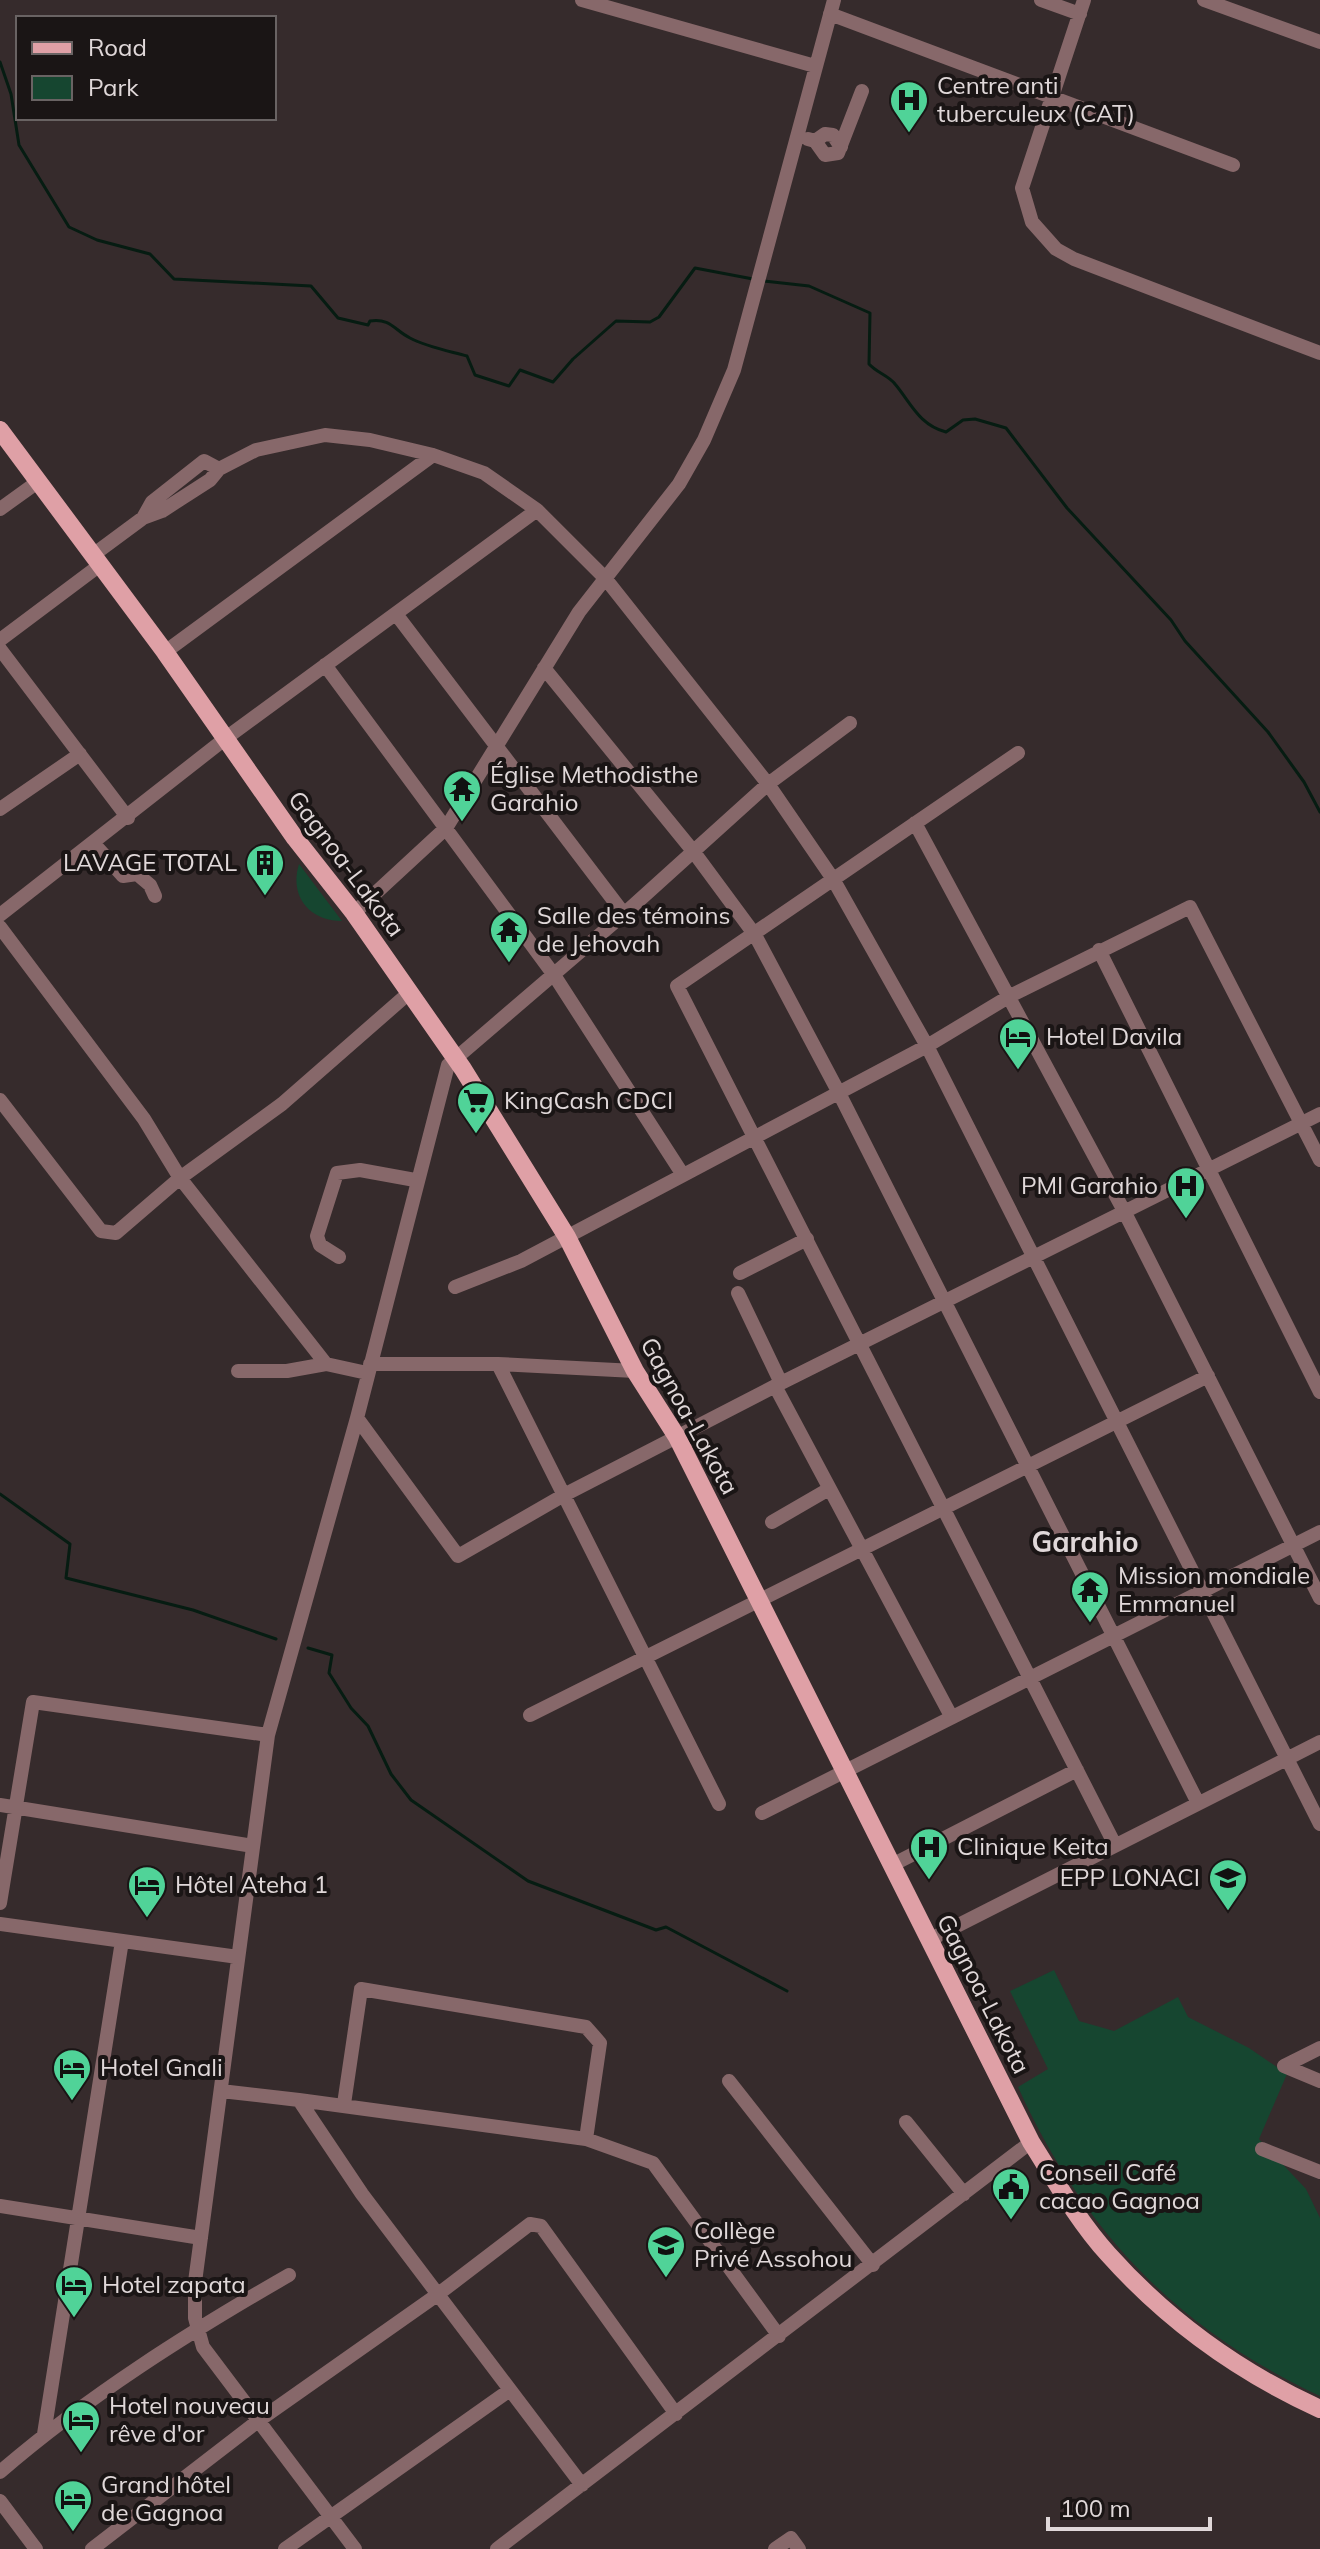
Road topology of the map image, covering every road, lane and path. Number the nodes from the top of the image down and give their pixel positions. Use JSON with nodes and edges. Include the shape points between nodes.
{"nodes":[{"id":1,"x":582,"y":0,"type":"edge"},
{"id":2,"x":1041,"y":0,"type":"edge"},
{"id":3,"x":1204,"y":0,"type":"edge"},
{"id":4,"x":832,"y":7,"type":"edge"},
{"id":5,"x":1082,"y":7,"type":"edge"},
{"id":6,"x":1320,"y":42,"type":"edge"},
{"id":7,"x":815,"y":66,"type":"junction"},
{"id":8,"x":862,"y":91,"type":"dead end"},
{"id":9,"x":1052,"y":97,"type":"junction"},
{"id":10,"x":797,"y":137,"type":"junction"},
{"id":11,"x":1233,"y":165,"type":"dead end"},
{"id":12,"x":1320,"y":353,"type":"edge"},
{"id":13,"x":0,"y":430,"type":"edge"},
{"id":14,"x":433,"y":455,"type":"junction"},
{"id":15,"x":39,"y":481,"type":"junction"},
{"id":16,"x":0,"y":509,"type":"edge"},
{"id":17,"x":537,"y":510,"type":"junction"},
{"id":18,"x":97,"y":560,"type":"junction"},
{"id":19,"x":605,"y":578,"type":"junction"},
{"id":20,"x":396,"y":614,"type":"junction"},
{"id":21,"x":0,"y":640,"type":"edge"},
{"id":22,"x":0,"y":649,"type":"edge"},
{"id":23,"x":165,"y":652,"type":"junction"},
{"id":24,"x":325,"y":665,"type":"junction"},
{"id":25,"x":544,"y":668,"type":"junction"},
{"id":26,"x":850,"y":723,"type":"dead end"},
{"id":27,"x":226,"y":738,"type":"junction"},
{"id":28,"x":496,"y":749,"type":"junction"},
{"id":29,"x":1018,"y":753,"type":"dead end"},
{"id":30,"x":80,"y":754,"type":"junction"},
{"id":31,"x":768,"y":784,"type":"junction"},
{"id":32,"x":0,"y":809,"type":"edge"},
{"id":33,"x":128,"y":818,"type":"junction"},
{"id":34,"x":915,"y":823,"type":"junction"},
{"id":35,"x":446,"y":828,"type":"junction"},
{"id":36,"x":94,"y":844,"type":"junction"},
{"id":37,"x":693,"y":851,"type":"junction"},
{"id":38,"x":833,"y":879,"type":"junction"},
{"id":39,"x":155,"y":896,"type":"dead end"},
{"id":40,"x":354,"y":913,"type":"junction"},
{"id":41,"x":624,"y":914,"type":"junction"},
{"id":42,"x":0,"y":915,"type":"edge"},
{"id":43,"x":0,"y":927,"type":"edge"},
{"id":44,"x":755,"y":935,"type":"junction"},
{"id":45,"x":1099,"y":950,"type":"junction"},
{"id":46,"x":554,"y":975,"type":"junction"},
{"id":47,"x":410,"y":992,"type":"junction"},
{"id":48,"x":1010,"y":996,"type":"junction"},
{"id":49,"x":927,"y":1046,"type":"junction"},
{"id":50,"x":455,"y":1058,"type":"junction"},
{"id":51,"x":839,"y":1093,"type":"junction"},
{"id":52,"x":0,"y":1100,"type":"edge"},
{"id":53,"x":1320,"y":1114,"type":"edge"},
{"id":54,"x":1301,"y":1123,"type":"junction"},
{"id":55,"x":756,"y":1136,"type":"junction"},
{"id":56,"x":1320,"y":1160,"type":"edge"},
{"id":57,"x":1211,"y":1168,"type":"junction"},
{"id":58,"x":683,"y":1175,"type":"junction"},
{"id":59,"x":180,"y":1178,"type":"junction"},
{"id":60,"x":415,"y":1180,"type":"junction"},
{"id":61,"x":1124,"y":1211,"type":"junction"},
{"id":62,"x":567,"y":1237,"type":"junction"},
{"id":63,"x":807,"y":1239,"type":"junction"},
{"id":64,"x":339,"y":1257,"type":"dead end"},
{"id":65,"x":1033,"y":1257,"type":"junction"},
{"id":66,"x":740,"y":1273,"type":"dead end"},
{"id":67,"x":455,"y":1287,"type":"dead end"},
{"id":68,"x":738,"y":1293,"type":"dead end"},
{"id":69,"x":944,"y":1301,"type":"junction"},
{"id":70,"x":861,"y":1343,"type":"junction"},
{"id":71,"x":326,"y":1364,"type":"junction"},
{"id":72,"x":498,"y":1364,"type":"junction"},
{"id":73,"x":368,"y":1368,"type":"junction"},
{"id":74,"x":238,"y":1371,"type":"dead end"},
{"id":75,"x":635,"y":1371,"type":"junction"},
{"id":76,"x":1208,"y":1376,"type":"junction"},
{"id":77,"x":778,"y":1384,"type":"junction"},
{"id":78,"x":1320,"y":1392,"type":"edge"},
{"id":79,"x":357,"y":1418,"type":"junction"},
{"id":80,"x":1115,"y":1419,"type":"junction"},
{"id":81,"x":677,"y":1437,"type":"junction"},
{"id":82,"x":1029,"y":1468,"type":"junction"},
{"id":83,"x":829,"y":1489,"type":"junction"},
{"id":84,"x":564,"y":1495,"type":"junction"},
{"id":85,"x":945,"y":1508,"type":"junction"},
{"id":86,"x":772,"y":1522,"type":"dead end"},
{"id":87,"x":1320,"y":1532,"type":"edge"},
{"id":88,"x":1293,"y":1545,"type":"junction"},
{"id":89,"x":861,"y":1549,"type":"junction"},
{"id":90,"x":1202,"y":1591,"type":"junction"},
{"id":91,"x":1320,"y":1598,"type":"edge"},
{"id":92,"x":759,"y":1600,"type":"junction"},
{"id":93,"x":1113,"y":1635,"type":"junction"},
{"id":94,"x":646,"y":1657,"type":"junction"},
{"id":95,"x":1030,"y":1677,"type":"junction"},
{"id":96,"x":530,"y":1715,"type":"dead end"},
{"id":97,"x":951,"y":1716,"type":"junction"},
{"id":98,"x":268,"y":1735,"type":"junction"},
{"id":99,"x":1320,"y":1742,"type":"edge"},
{"id":100,"x":1287,"y":1759,"type":"junction"},
{"id":101,"x":846,"y":1768,"type":"junction"},
{"id":102,"x":1077,"y":1770,"type":"junction"},
{"id":103,"x":1198,"y":1803,"type":"junction"},
{"id":104,"x":719,"y":1804,"type":"dead end"},
{"id":105,"x":7,"y":1806,"type":"edge"},
{"id":106,"x":762,"y":1813,"type":"dead end"},
{"id":107,"x":1320,"y":1824,"type":"edge"},
{"id":108,"x":1115,"y":1845,"type":"junction"},
{"id":109,"x":253,"y":1846,"type":"junction"},
{"id":110,"x":892,"y":1865,"type":"junction"},
{"id":111,"x":0,"y":1903,"type":"edge"},
{"id":112,"x":0,"y":1924,"type":"edge"},
{"id":113,"x":929,"y":1940,"type":"junction"},
{"id":114,"x":122,"y":1941,"type":"junction"},
{"id":115,"x":238,"y":1957,"type":"junction"},
{"id":116,"x":1320,"y":2048,"type":"edge"},
{"id":117,"x":729,"y":2081,"type":"dead end"},
{"id":118,"x":1320,"y":2081,"type":"edge"},
{"id":119,"x":221,"y":2091,"type":"junction"},
{"id":120,"x":299,"y":2100,"type":"junction"},
{"id":121,"x":344,"y":2104,"type":"junction"},
{"id":122,"x":906,"y":2122,"type":"dead end"},
{"id":123,"x":586,"y":2139,"type":"junction"},
{"id":124,"x":1031,"y":2142,"type":"junction"},
{"id":125,"x":1262,"y":2149,"type":"dead end"},
{"id":126,"x":1320,"y":2172,"type":"edge"},
{"id":127,"x":964,"y":2194,"type":"junction"},
{"id":128,"x":0,"y":2206,"type":"edge"},
{"id":129,"x":80,"y":2220,"type":"junction"},
{"id":130,"x":201,"y":2238,"type":"junction"},
{"id":131,"x":873,"y":2265,"type":"junction"},
{"id":132,"x":289,"y":2275,"type":"dead end"},
{"id":133,"x":437,"y":2295,"type":"junction"},
{"id":134,"x":197,"y":2328,"type":"junction"},
{"id":135,"x":779,"y":2336,"type":"junction"},
{"id":136,"x":510,"y":2390,"type":"junction"},
{"id":137,"x":1320,"y":2409,"type":"edge"},
{"id":138,"x":676,"y":2414,"type":"junction"},
{"id":139,"x":258,"y":2421,"type":"junction"},
{"id":140,"x":44,"y":2434,"type":"junction"},
{"id":141,"x":0,"y":2472,"type":"edge"},
{"id":142,"x":582,"y":2485,"type":"junction"},
{"id":143,"x":0,"y":2501,"type":"edge"},
{"id":144,"x":330,"y":2515,"type":"junction"},
{"id":145,"x":36,"y":2549,"type":"edge"},
{"id":146,"x":92,"y":2549,"type":"edge"},
{"id":147,"x":285,"y":2549,"type":"edge"},
{"id":148,"x":355,"y":2549,"type":"edge"},
{"id":149,"x":497,"y":2549,"type":"edge"},
{"id":150,"x":775,"y":2549,"type":"edge"},
{"id":151,"x":799,"y":2549,"type":"edge"}],
"edges":[{"from":1,"to":7,"type":"street"},
{"from":2,"to":5,"type":"street"},
{"from":3,"to":6,"type":"street"},
{"from":4,"to":7,"type":"street"},
{"from":4,"to":9,"type":"street"},
{"from":5,"to":9,"type":"street"},
{"from":7,"to":10,"type":"street"},
{"from":8,"to":10,"type":"street","via":[[841,147],[833,135],[815,141]]},
{"from":9,"to":11,"type":"street"},
{"from":9,"to":12,"type":"street","via":[[1022,188],[1032,222],[1056,249]]},
{"from":10,"to":19,"type":"street","via":[[723,401],[679,484]]},
{"from":13,"to":15,"type":"main road","name":"Gagnoa-Lakota"},
{"from":14,"to":17,"type":"street","via":[[484,473]]},
{"from":14,"to":18,"type":"street","via":[[325,435],[256,450],[143,518]]},
{"from":14,"to":23,"type":"street"},
{"from":15,"to":16,"type":"street"},
{"from":15,"to":18,"type":"main road","name":"Gagnoa-Lakota"},
{"from":17,"to":19,"type":"street"},
{"from":17,"to":20,"type":"street"},
{"from":18,"to":21,"type":"street"},
{"from":18,"to":23,"type":"main road","name":"Gagnoa-Lakota"},
{"from":19,"to":25,"type":"street"},
{"from":19,"to":31,"type":"street"},
{"from":20,"to":24,"type":"street"},
{"from":20,"to":28,"type":"street"},
{"from":22,"to":30,"type":"street"},
{"from":23,"to":27,"type":"main road","name":"Gagnoa-Lakota"},
{"from":24,"to":27,"type":"street"},
{"from":24,"to":35,"type":"street"},
{"from":25,"to":28,"type":"street"},
{"from":25,"to":37,"type":"street"},
{"from":26,"to":31,"type":"street"},
{"from":27,"to":33,"type":"street"},
{"from":27,"to":40,"type":"main road","name":"Gagnoa-Lakota"},
{"from":28,"to":35,"type":"street"},
{"from":28,"to":41,"type":"street"},
{"from":29,"to":34,"type":"street"},
{"from":30,"to":32,"type":"street"},
{"from":30,"to":33,"type":"street"},
{"from":31,"to":37,"type":"street"},
{"from":31,"to":38,"type":"street"},
{"from":33,"to":36,"type":"street"},
{"from":34,"to":38,"type":"street"},
{"from":34,"to":48,"type":"street"},
{"from":35,"to":40,"type":"street"},
{"from":35,"to":46,"type":"street"},
{"from":36,"to":39,"type":"street","via":[[113,869],[123,876],[136,873]]},
{"from":36,"to":42,"type":"street"},
{"from":37,"to":41,"type":"street"},
{"from":37,"to":44,"type":"street"},
{"from":38,"to":44,"type":"street"},
{"from":38,"to":49,"type":"street"},
{"from":40,"to":47,"type":"main road","name":"Gagnoa-Lakota"},
{"from":41,"to":46,"type":"street"},
{"from":43,"to":59,"type":"street","via":[[144,1119]]},
{"from":44,"to":51,"type":"street"},
{"from":44,"to":55,"type":"street","via":[[677,986]]},
{"from":45,"to":48,"type":"street"},
{"from":45,"to":54,"type":"street","via":[[1190,907]]},
{"from":45,"to":57,"type":"street"},
{"from":46,"to":50,"type":"street"},
{"from":46,"to":58,"type":"street"},
{"from":47,"to":50,"type":"main road","name":"Gagnoa-Lakota"},
{"from":47,"to":59,"type":"street","via":[[282,1104]]},
{"from":48,"to":49,"type":"street"},
{"from":48,"to":61,"type":"street"},
{"from":49,"to":51,"type":"street"},
{"from":49,"to":65,"type":"street"},
{"from":50,"to":60,"type":"street","via":[[448,1065]]},
{"from":50,"to":62,"type":"main road","name":"Gagnoa-Lakota"},
{"from":51,"to":55,"type":"street"},
{"from":51,"to":69,"type":"street"},
{"from":52,"to":59,"type":"street","via":[[101,1231],[116,1233]]},
{"from":53,"to":54,"type":"street"},
{"from":54,"to":56,"type":"street"},
{"from":54,"to":57,"type":"street"},
{"from":55,"to":58,"type":"street"},
{"from":55,"to":63,"type":"street"},
{"from":57,"to":61,"type":"street"},
{"from":57,"to":78,"type":"street"},
{"from":58,"to":62,"type":"street"},
{"from":59,"to":71,"type":"street"},
{"from":60,"to":64,"type":"street","via":[[360,1170],[337,1173],[317,1236],[320,1245]]},
{"from":60,"to":73,"type":"street"},
{"from":61,"to":65,"type":"street"},
{"from":61,"to":76,"type":"street"},
{"from":62,"to":67,"type":"street"},
{"from":62,"to":75,"type":"main road","name":"Gagnoa-Lakota"},
{"from":63,"to":66,"type":"street"},
{"from":63,"to":70,"type":"street"},
{"from":65,"to":69,"type":"street"},
{"from":65,"to":80,"type":"street"},
{"from":68,"to":77,"type":"street"},
{"from":69,"to":70,"type":"street"},
{"from":69,"to":82,"type":"street"},
{"from":70,"to":77,"type":"street"},
{"from":70,"to":85,"type":"street"},
{"from":71,"to":73,"type":"street"},
{"from":71,"to":74,"type":"street"},
{"from":72,"to":73,"type":"street"},
{"from":72,"to":75,"type":"street"},
{"from":72,"to":84,"type":"street"},
{"from":73,"to":79,"type":"street"},
{"from":75,"to":81,"type":"main road","name":"Gagnoa-Lakota"},
{"from":76,"to":80,"type":"street"},
{"from":76,"to":88,"type":"street"},
{"from":77,"to":81,"type":"street"},
{"from":77,"to":83,"type":"street"},
{"from":79,"to":84,"type":"street","via":[[458,1556]]},
{"from":79,"to":98,"type":"street"},
{"from":80,"to":82,"type":"street"},
{"from":80,"to":90,"type":"street"},
{"from":81,"to":84,"type":"street"},
{"from":81,"to":92,"type":"main road","name":"Gagnoa-Lakota"},
{"from":82,"to":85,"type":"street"},
{"from":82,"to":93,"type":"street"},
{"from":83,"to":86,"type":"street"},
{"from":83,"to":89,"type":"street"},
{"from":84,"to":94,"type":"street"},
{"from":85,"to":89,"type":"street"},
{"from":85,"to":95,"type":"street"},
{"from":87,"to":88,"type":"street"},
{"from":88,"to":90,"type":"street"},
{"from":88,"to":91,"type":"street"},
{"from":89,"to":92,"type":"street"},
{"from":89,"to":97,"type":"street"},
{"from":90,"to":93,"type":"street"},
{"from":90,"to":100,"type":"street"},
{"from":92,"to":94,"type":"street"},
{"from":92,"to":101,"type":"main road","name":"Gagnoa-Lakota"},
{"from":93,"to":95,"type":"street"},
{"from":93,"to":103,"type":"street"},
{"from":94,"to":96,"type":"street"},
{"from":94,"to":104,"type":"street"},
{"from":95,"to":97,"type":"street"},
{"from":95,"to":102,"type":"street"},
{"from":97,"to":101,"type":"street"},
{"from":98,"to":105,"type":"street","via":[[33,1702]]},
{"from":98,"to":109,"type":"street"},
{"from":99,"to":100,"type":"street"},
{"from":100,"to":103,"type":"street"},
{"from":100,"to":107,"type":"street"},
{"from":101,"to":106,"type":"street"},
{"from":101,"to":110,"type":"main road","name":"Gagnoa-Lakota"},
{"from":102,"to":108,"type":"street"},
{"from":102,"to":110,"type":"street"},
{"from":103,"to":108,"type":"street"},
{"from":105,"to":109,"type":"street"},
{"from":105,"to":111,"type":"street"},
{"from":108,"to":113,"type":"street"},
{"from":109,"to":115,"type":"street"},
{"from":110,"to":113,"type":"main road","name":"Gagnoa-Lakota"},
{"from":112,"to":114,"type":"street"},
{"from":113,"to":124,"type":"main road","name":"Gagnoa-Lakota"},
{"from":114,"to":115,"type":"street"},
{"from":114,"to":129,"type":"street"},
{"from":115,"to":119,"type":"street"},
{"from":116,"to":118,"type":"street","via":[[1284,2066]]},
{"from":117,"to":131,"type":"street"},
{"from":119,"to":120,"type":"street"},
{"from":119,"to":130,"type":"street"},
{"from":120,"to":121,"type":"street"},
{"from":120,"to":133,"type":"street"},
{"from":121,"to":123,"type":"street"},
{"from":121,"to":123,"type":"street","via":[[361,1989],[586,2027],[600,2043]]},
{"from":122,"to":127,"type":"street"},
{"from":123,"to":135,"type":"street","via":[[653,2163]]},
{"from":124,"to":127,"type":"street"},
{"from":124,"to":137,"type":"main road","name":"Gagnoa-Lakota","via":[[1107,2253],[1142,2288],[1219,2354]]},
{"from":125,"to":126,"type":"street"},
{"from":127,"to":131,"type":"street"},
{"from":128,"to":129,"type":"street"},
{"from":129,"to":130,"type":"street"},
{"from":129,"to":140,"type":"street"},
{"from":130,"to":134,"type":"street","via":[[195,2282]]},
{"from":131,"to":135,"type":"street"},
{"from":132,"to":134,"type":"street"},
{"from":133,"to":136,"type":"street"},
{"from":133,"to":138,"type":"street","via":[[530,2224],[541,2226]]},
{"from":133,"to":139,"type":"street"},
{"from":134,"to":139,"type":"street","via":[[203,2347]]},
{"from":134,"to":140,"type":"street"},
{"from":135,"to":138,"type":"street"},
{"from":136,"to":142,"type":"street"},
{"from":136,"to":144,"type":"street"},
{"from":138,"to":142,"type":"street"},
{"from":139,"to":144,"type":"street"},
{"from":139,"to":146,"type":"street"},
{"from":140,"to":141,"type":"street"},
{"from":142,"to":149,"type":"street"},
{"from":143,"to":145,"type":"street"},
{"from":144,"to":147,"type":"street"},
{"from":144,"to":148,"type":"street"},
{"from":150,"to":151,"type":"street","via":[[791,2538]]}]}
